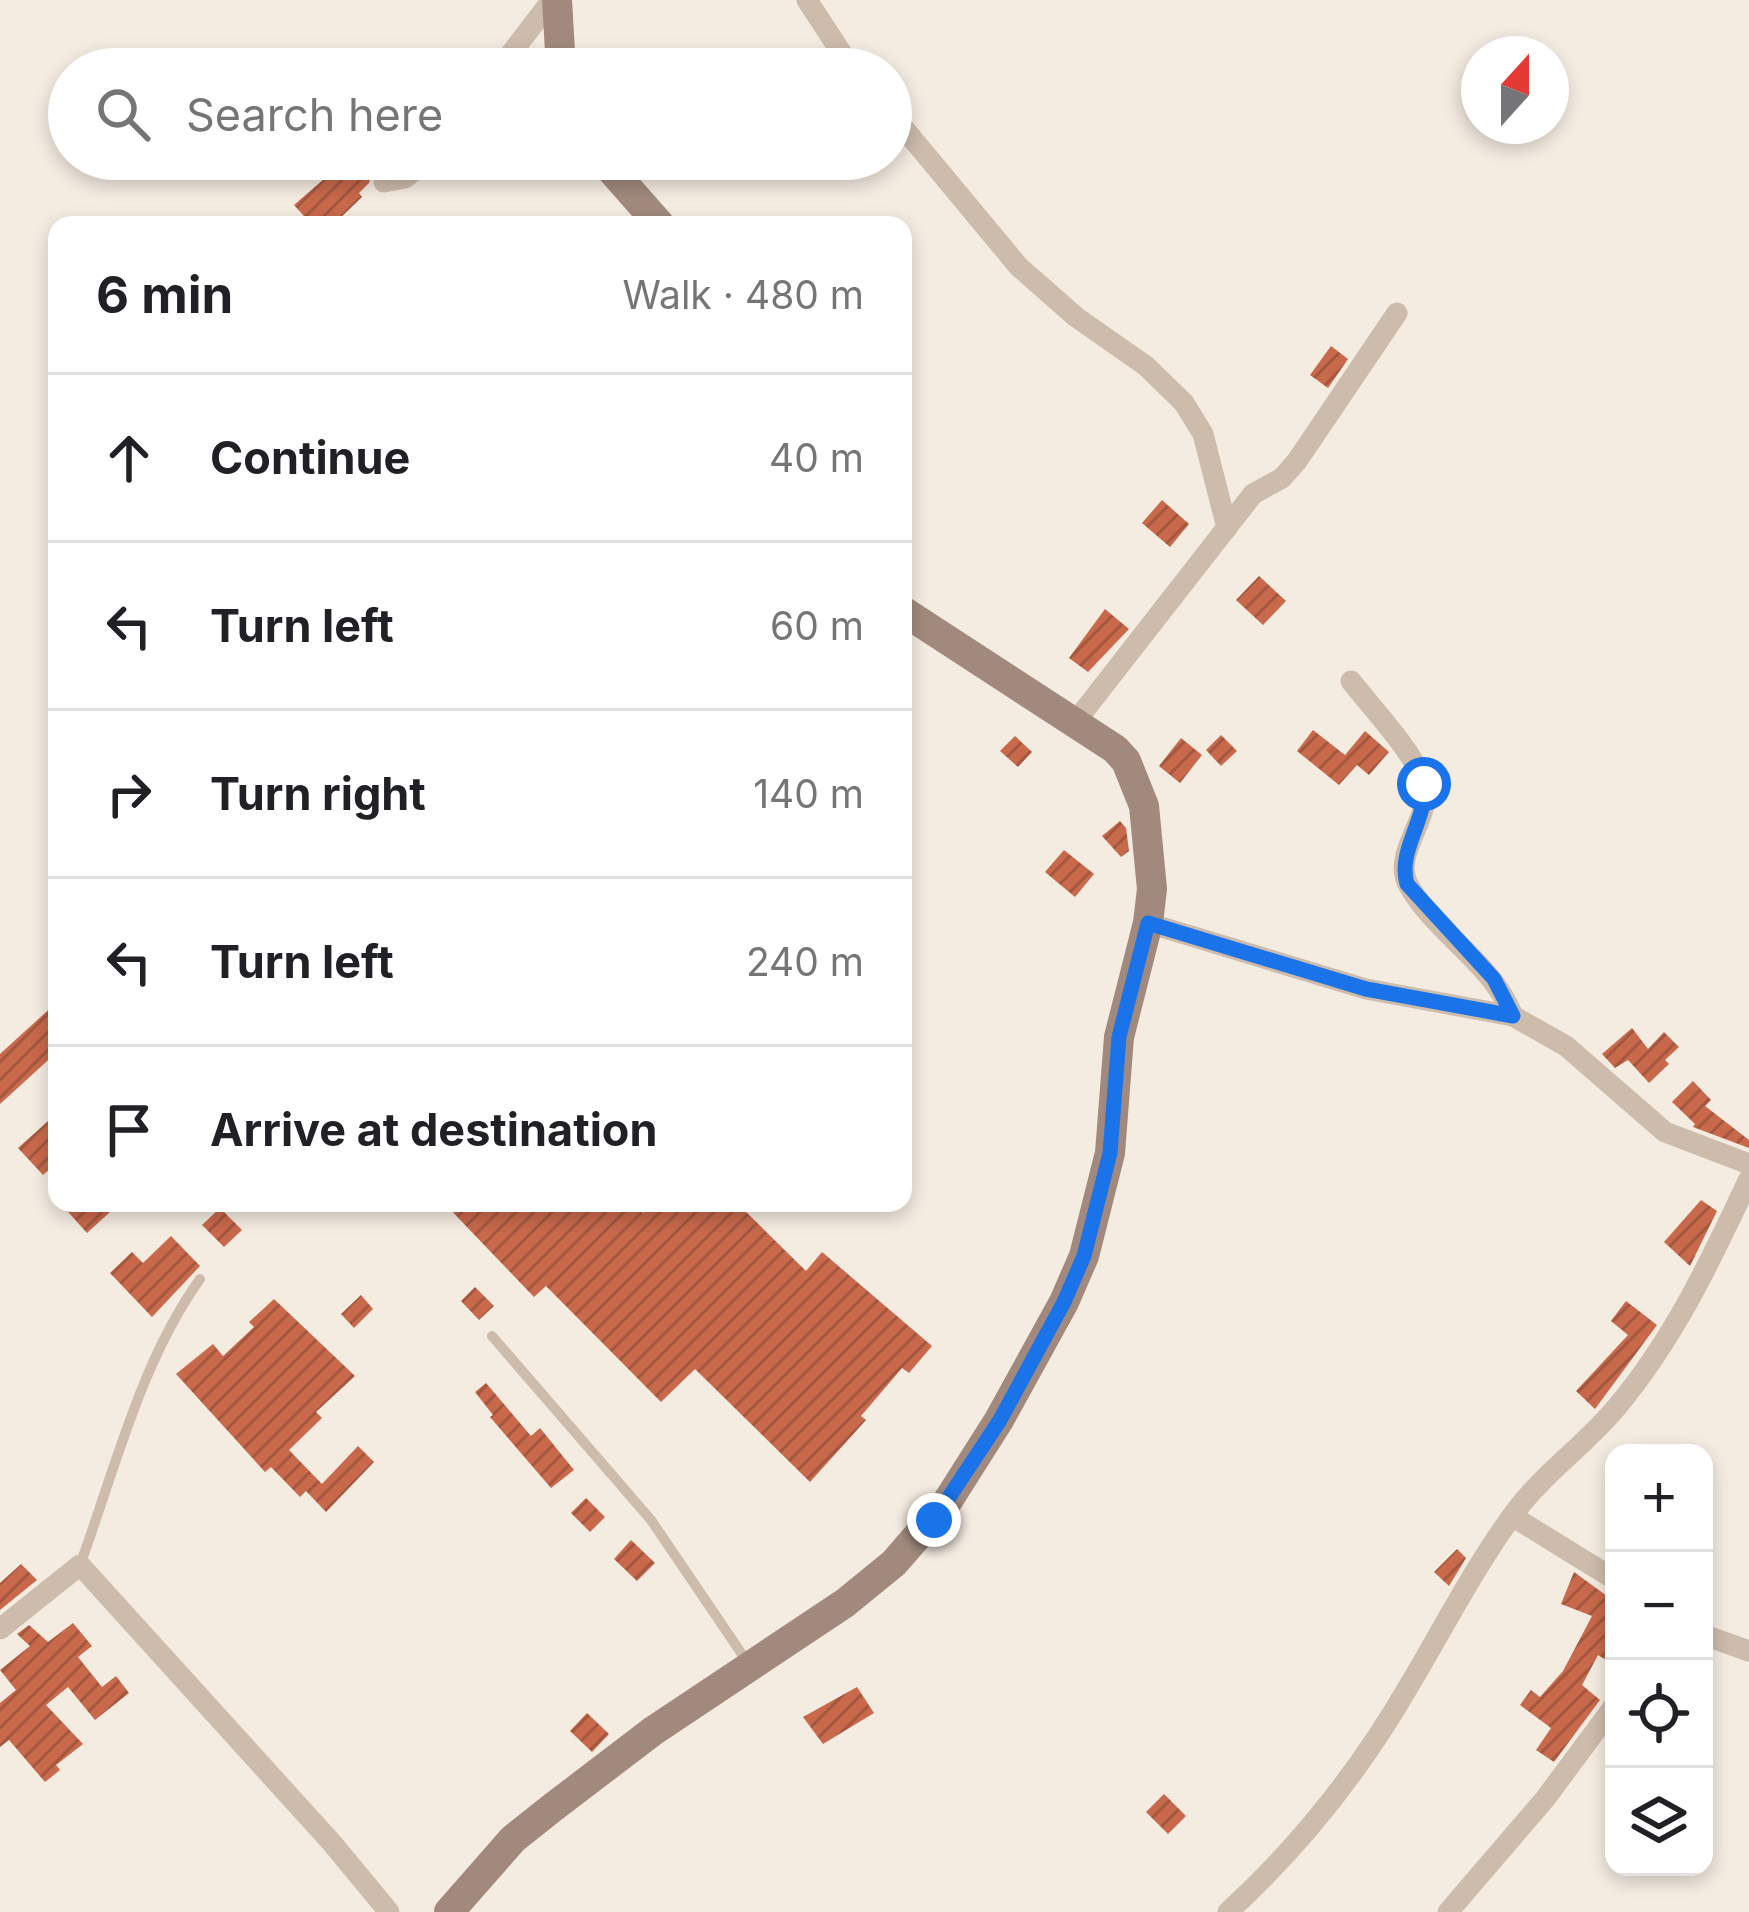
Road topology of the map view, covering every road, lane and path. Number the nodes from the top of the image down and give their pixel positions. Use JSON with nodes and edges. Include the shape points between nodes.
{"nodes":[{"id":1,"x":555,"y":0,"type":"edge"},
{"id":2,"x":807,"y":0,"type":"edge"},
{"id":3,"x":516,"y":48,"type":"edge"},
{"id":4,"x":559,"y":48,"type":"edge"},
{"id":5,"x":838,"y":48,"type":"edge"},
{"id":6,"x":912,"y":138,"type":"edge"},
{"id":7,"x":395,"y":180,"type":"edge"},
{"id":8,"x":620,"y":180,"type":"edge"},
{"id":9,"x":384,"y":182,"type":"dead end"},
{"id":10,"x":652,"y":216,"type":"edge"},
{"id":11,"x":1396,"y":313,"type":"dead end"},
{"id":12,"x":1226,"y":529,"type":"junction"},
{"id":13,"x":912,"y":617,"type":"edge"},
{"id":14,"x":1351,"y":681,"type":"dead end"},
{"id":15,"x":1076,"y":721,"type":"junction"},
{"id":16,"x":1148,"y":923,"type":"junction"},
{"id":17,"x":1513,"y":1016,"type":"junction"},
{"id":18,"x":1749,"y":1164,"type":"edge"},
{"id":19,"x":1749,"y":1179,"type":"edge"},
{"id":20,"x":200,"y":1280,"type":"dead end"},
{"id":21,"x":492,"y":1336,"type":"dead end"},
{"id":22,"x":1512,"y":1516,"type":"junction"},
{"id":23,"x":80,"y":1565,"type":"junction"},
{"id":24,"x":1605,"y":1573,"type":"edge"},
{"id":25,"x":0,"y":1629,"type":"edge"},
{"id":26,"x":1713,"y":1638,"type":"edge"},
{"id":27,"x":1749,"y":1651,"type":"edge"},
{"id":28,"x":750,"y":1666,"type":"junction"},
{"id":29,"x":1605,"y":1718,"type":"edge"},
{"id":30,"x":389,"y":1912,"type":"edge"},
{"id":31,"x":449,"y":1912,"type":"edge"},
{"id":32,"x":1228,"y":1912,"type":"edge"},
{"id":33,"x":1448,"y":1912,"type":"edge"}],
"edges":[{"from":1,"to":3,"type":"street"},
{"from":1,"to":4,"type":"street"},
{"from":2,"to":5,"type":"street"},
{"from":6,"to":12,"type":"street","via":[[1019,267],[1184,403],[1203,434]]},
{"from":7,"to":9,"type":"street"},
{"from":8,"to":10,"type":"street"},
{"from":11,"to":12,"type":"street","via":[[1297,461],[1260,487]]},
{"from":12,"to":15,"type":"street"},
{"from":13,"to":15,"type":"street"},
{"from":14,"to":17,"type":"street","via":[[1424,784],[1407,884],[1494,979]]},
{"from":15,"to":16,"type":"street","via":[[1115,749],[1137,786],[1152,859]]},
{"from":16,"to":17,"type":"street","via":[[1366,989]]},
{"from":16,"to":28,"type":"street","via":[[1119,1037],[1110,1153],[1064,1302],[976,1460],[917,1539],[870,1585]]},
{"from":17,"to":18,"type":"street","via":[[1566,1046],[1665,1132]]},
{"from":19,"to":22,"type":"street","via":[[1645,1372]]},
{"from":20,"to":23,"type":"lane","via":[[156,1354]]},
{"from":21,"to":28,"type":"lane","via":[[664,1537]]},
{"from":22,"to":24,"type":"street"},
{"from":22,"to":32,"type":"street","via":[[1352,1774]]},
{"from":23,"to":25,"type":"street"},
{"from":23,"to":30,"type":"street"},
{"from":26,"to":27,"type":"street"},
{"from":28,"to":31,"type":"street","via":[[513,1839]]},
{"from":29,"to":33,"type":"street"}]}
